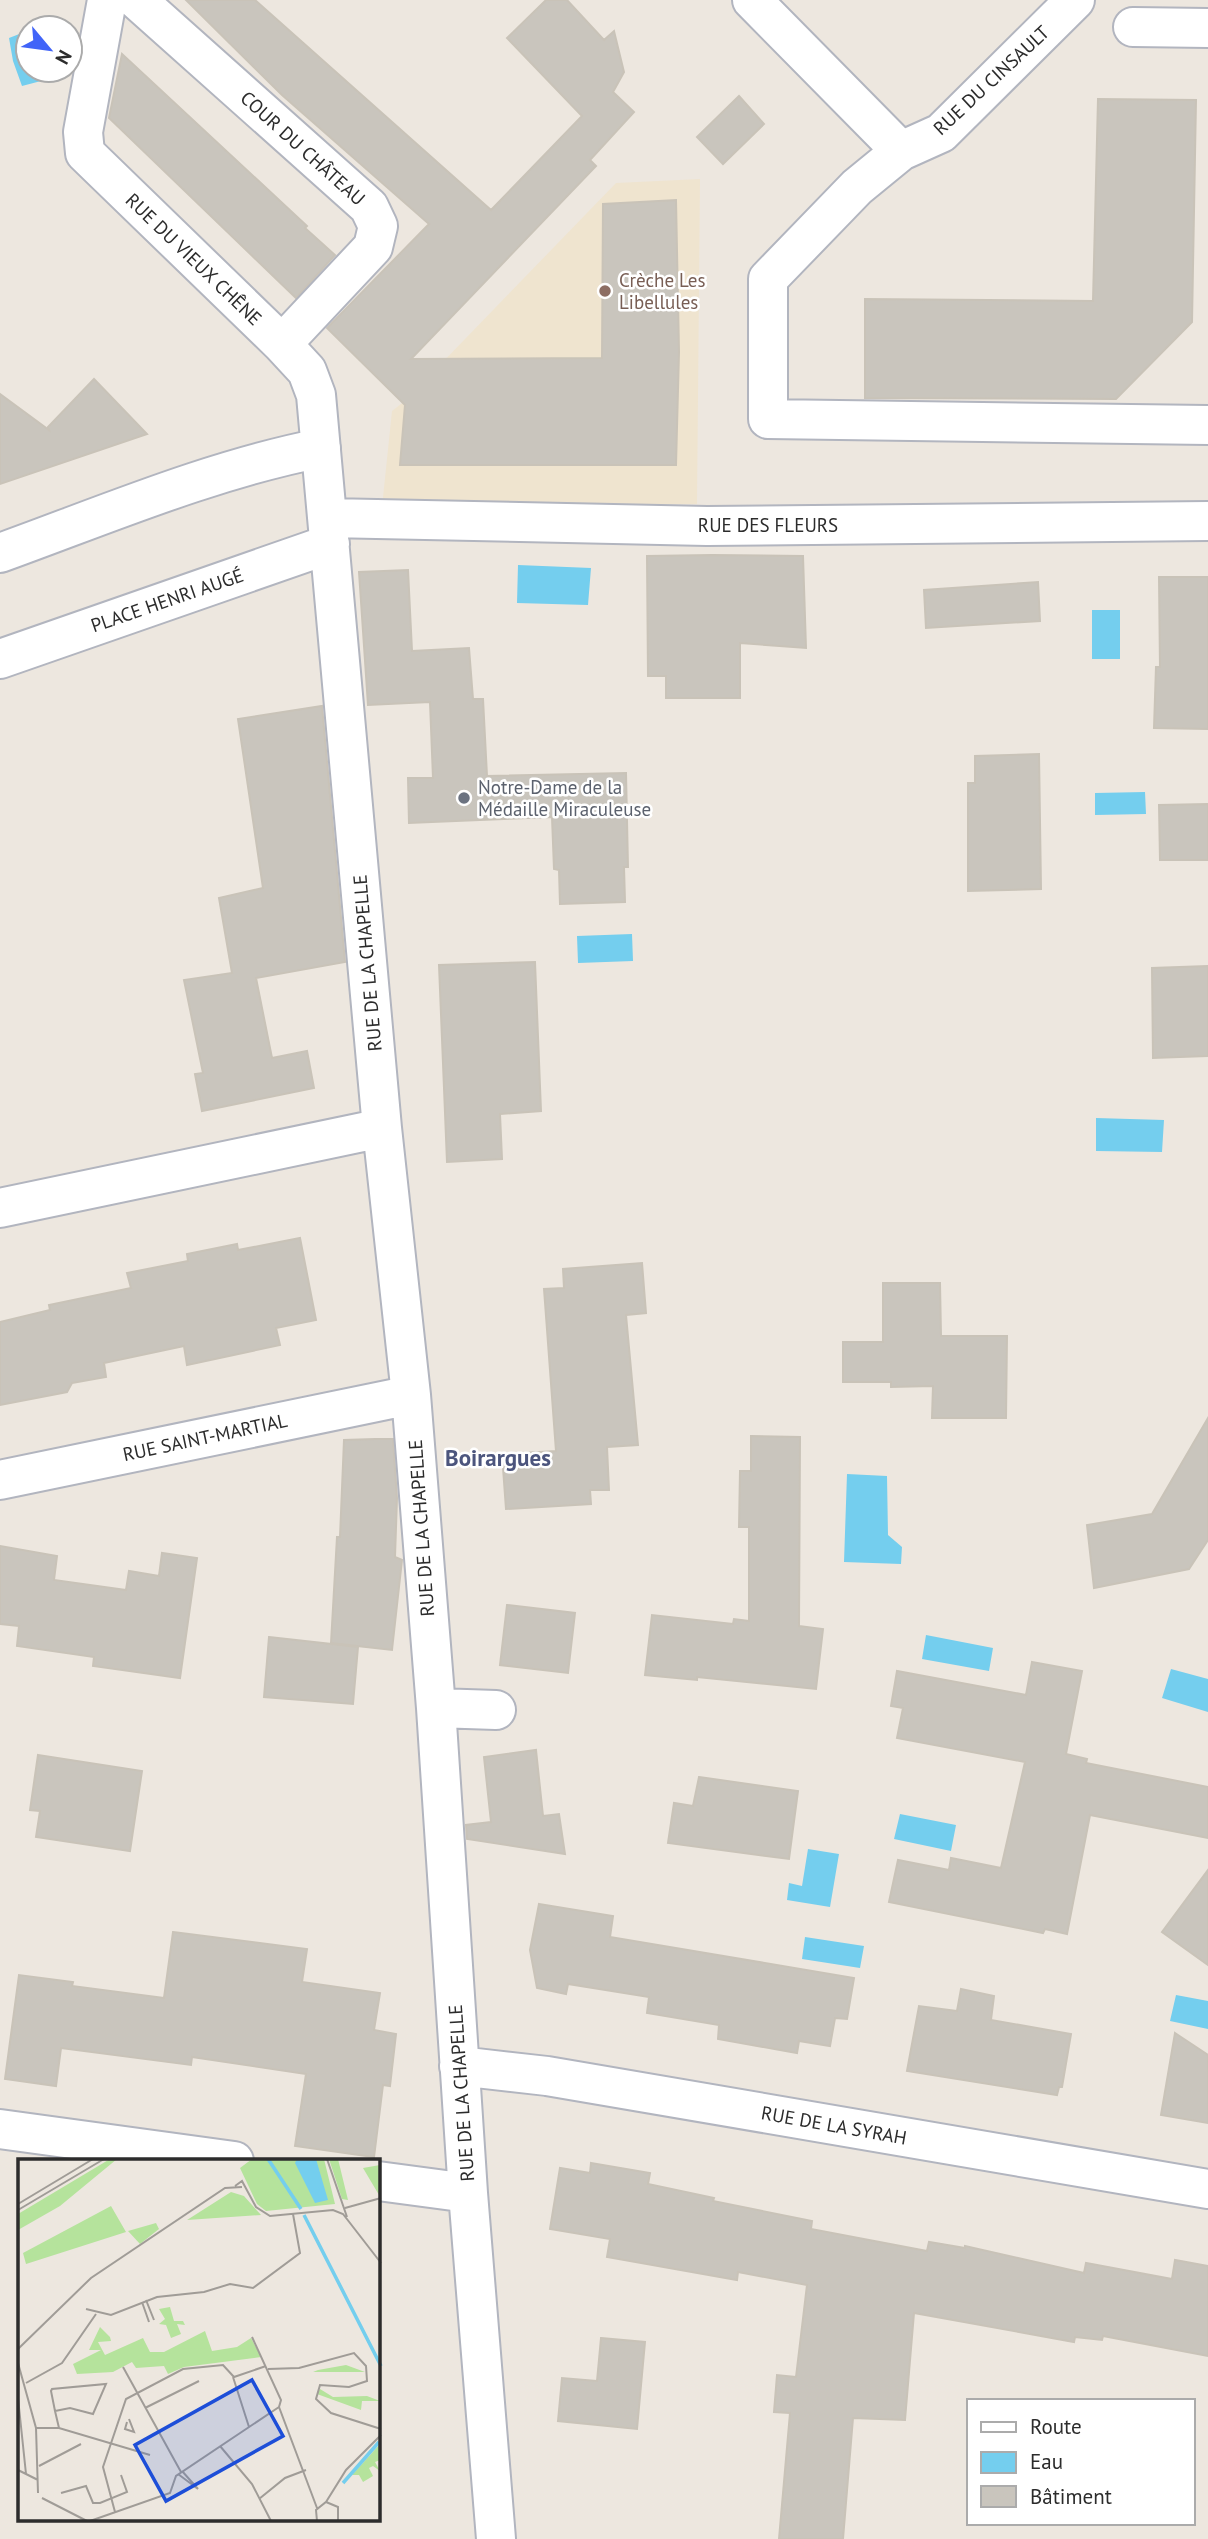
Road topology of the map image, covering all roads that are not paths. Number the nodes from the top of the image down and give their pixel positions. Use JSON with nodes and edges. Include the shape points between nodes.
{"nodes":[{"id":1,"x":107,"y":0,"type":"edge"},
{"id":2,"x":137,"y":0,"type":"edge"},
{"id":3,"x":752,"y":0,"type":"edge"},
{"id":4,"x":1075,"y":0,"type":"edge"},
{"id":5,"x":1133,"y":27,"type":"dead end"},
{"id":6,"x":1208,"y":28,"type":"edge"},
{"id":7,"x":901,"y":151,"type":"junction"},
{"id":8,"x":282,"y":344,"type":"junction"},
{"id":9,"x":1208,"y":425,"type":"edge"},
{"id":10,"x":321,"y":448,"type":"junction"},
{"id":11,"x":1208,"y":521,"type":"edge"},
{"id":12,"x":329,"y":531,"type":"junction"},
{"id":13,"x":0,"y":553,"type":"edge"},
{"id":14,"x":2,"y":653,"type":"edge"},
{"id":15,"x":382,"y":1128,"type":"junction"},
{"id":16,"x":0,"y":1208,"type":"edge"},
{"id":17,"x":411,"y":1395,"type":"junction"},
{"id":18,"x":0,"y":1480,"type":"edge"},
{"id":19,"x":436,"y":1708,"type":"junction"},
{"id":20,"x":496,"y":1710,"type":"dead end"},
{"id":21,"x":459,"y":2066,"type":"junction"},
{"id":22,"x":0,"y":2129,"type":"edge"},
{"id":23,"x":219,"y":2159,"type":"edge"},
{"id":24,"x":380,"y":2181,"type":"edge"},
{"id":25,"x":1208,"y":2189,"type":"edge"},
{"id":26,"x":468,"y":2193,"type":"junction"},
{"id":27,"x":496,"y":2539,"type":"edge"}],
"edges":[{"from":1,"to":8,"type":"street","name":"RUE DU VIEUX CHÊNE","via":[[83,132],[85,153]]},
{"from":2,"to":8,"type":"street","name":"COUR DU CHÂTEAU","via":[[369,207],[378,226],[373,247]]},
{"from":3,"to":7,"type":"street"},
{"from":4,"to":7,"type":"street","name":"RUE DU CINSAULT","via":[[942,134]]},
{"from":5,"to":6,"type":"street"},
{"from":7,"to":9,"type":"street","name":"RUE DU CINSAULT","via":[[856,187],[768,279],[768,419]]},
{"from":8,"to":10,"type":"street","name":"RUE DU VIEUX CHÊNE","via":[[306,371],[316,395]]},
{"from":10,"to":12,"type":"street","name":"RUE DU VIEUX CHÊNE"},
{"from":10,"to":13,"type":"street","via":[[207,477]]},
{"from":11,"to":12,"type":"street","name":"RUE DES FLEURS"},
{"from":12,"to":14,"type":"street","name":"PLACE HENRI AUGÉ"},
{"from":12,"to":15,"type":"street","name":"RUE DE LA CHAPELLE"},
{"from":15,"to":16,"type":"street"},
{"from":15,"to":17,"type":"street","name":"RUE DE LA CHAPELLE"},
{"from":17,"to":18,"type":"street","name":"RUE SAINT-MARTIAL"},
{"from":17,"to":19,"type":"street","name":"RUE DE LA CHAPELLE"},
{"from":19,"to":20,"type":"street"},
{"from":19,"to":21,"type":"street","name":"RUE DE LA CHAPELLE"},
{"from":21,"to":25,"type":"street","name":"RUE DE LA SYRAH","via":[[547,2076]]},
{"from":21,"to":26,"type":"street","name":"RUE DE LA CHAPELLE"},
{"from":22,"to":23,"type":"street"},
{"from":24,"to":26,"type":"street"},
{"from":26,"to":27,"type":"street","name":"RUE DE LA CHAPELLE"}]}
